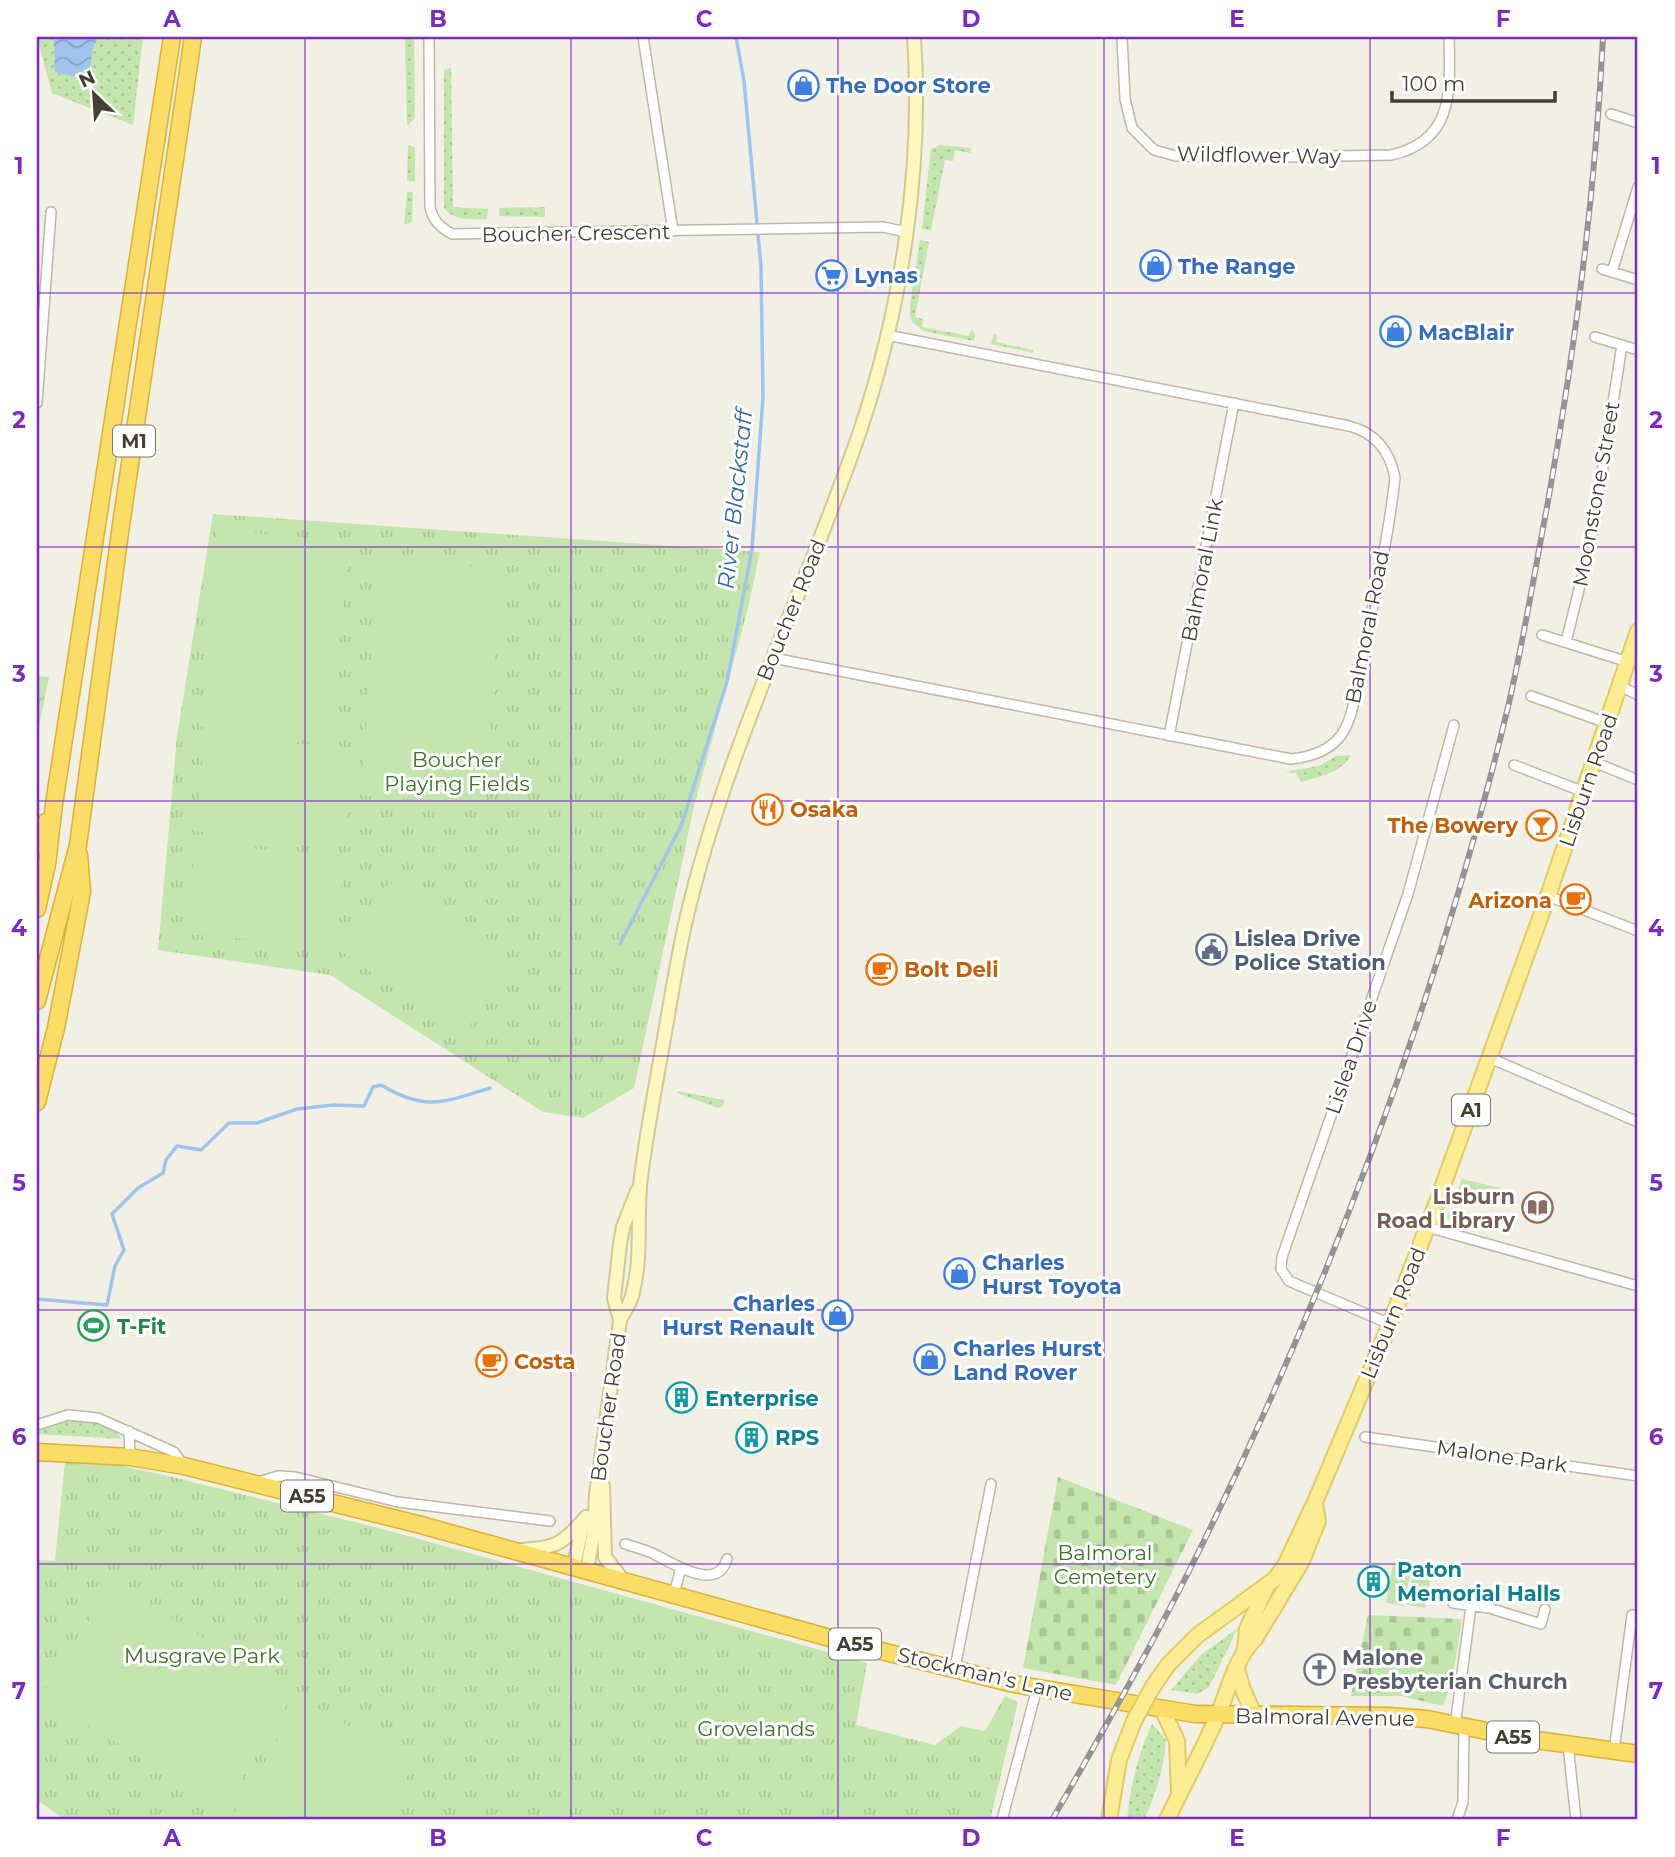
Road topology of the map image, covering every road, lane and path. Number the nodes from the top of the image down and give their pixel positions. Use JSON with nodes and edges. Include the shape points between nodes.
{"nodes":[{"id":1,"x":172,"y":37,"type":"edge"},
{"id":2,"x":193,"y":37,"type":"edge"},
{"id":3,"x":429,"y":37,"type":"edge"},
{"id":4,"x":643,"y":37,"type":"edge"},
{"id":5,"x":914,"y":37,"type":"edge"},
{"id":6,"x":1122,"y":37,"type":"edge"},
{"id":7,"x":1450,"y":37,"type":"edge"},
{"id":8,"x":1611,"y":114,"type":"dead end"},
{"id":9,"x":1638,"y":123,"type":"edge"},
{"id":10,"x":1638,"y":187,"type":"edge"},
{"id":11,"x":51,"y":212,"type":"dead end"},
{"id":12,"x":673,"y":231,"type":"junction"},
{"id":13,"x":906,"y":232,"type":"junction"},
{"id":14,"x":1602,"y":269,"type":"dead end"},
{"id":15,"x":1612,"y":272,"type":"junction"},
{"id":16,"x":1638,"y":280,"type":"edge"},
{"id":17,"x":887,"y":335,"type":"junction"},
{"id":18,"x":1595,"y":337,"type":"dead end"},
{"id":19,"x":1622,"y":345,"type":"junction"},
{"id":20,"x":1638,"y":350,"type":"edge"},
{"id":21,"x":37,"y":403,"type":"edge"},
{"id":22,"x":1234,"y":403,"type":"junction"},
{"id":23,"x":1638,"y":631,"type":"edge"},
{"id":24,"x":1542,"y":635,"type":"dead end"},
{"id":25,"x":1566,"y":642,"type":"junction"},
{"id":26,"x":773,"y":659,"type":"junction"},
{"id":27,"x":1628,"y":662,"type":"junction"},
{"id":28,"x":1620,"y":686,"type":"junction"},
{"id":29,"x":1638,"y":695,"type":"edge"},
{"id":30,"x":1531,"y":696,"type":"dead end"},
{"id":31,"x":1607,"y":723,"type":"junction"},
{"id":32,"x":1454,"y":725,"type":"dead end"},
{"id":33,"x":1169,"y":736,"type":"junction"},
{"id":34,"x":1594,"y":762,"type":"junction"},
{"id":35,"x":1514,"y":765,"type":"dead end"},
{"id":36,"x":1638,"y":780,"type":"edge"},
{"id":37,"x":1584,"y":792,"type":"junction"},
{"id":38,"x":54,"y":804,"type":"junction"},
{"id":39,"x":78,"y":845,"type":"junction"},
{"id":40,"x":37,"y":846,"type":"edge"},
{"id":41,"x":1548,"y":896,"type":"junction"},
{"id":42,"x":37,"y":909,"type":"edge"},
{"id":43,"x":1638,"y":931,"type":"edge"},
{"id":44,"x":37,"y":1001,"type":"edge"},
{"id":45,"x":1490,"y":1058,"type":"junction"},
{"id":46,"x":37,"y":1102,"type":"edge"},
{"id":47,"x":1638,"y":1122,"type":"edge"},
{"id":48,"x":641,"y":1180,"type":"junction"},
{"id":49,"x":1427,"y":1227,"type":"junction"},
{"id":50,"x":1638,"y":1286,"type":"edge"},
{"id":51,"x":620,"y":1320,"type":"junction"},
{"id":52,"x":1390,"y":1324,"type":"junction"},
{"id":53,"x":37,"y":1425,"type":"edge"},
{"id":54,"x":130,"y":1431,"type":"junction"},
{"id":55,"x":1365,"y":1437,"type":"dead end"},
{"id":56,"x":37,"y":1452,"type":"edge"},
{"id":57,"x":130,"y":1457,"type":"junction"},
{"id":58,"x":601,"y":1461,"type":"junction"},
{"id":59,"x":184,"y":1466,"type":"junction"},
{"id":60,"x":1638,"y":1476,"type":"edge"},
{"id":61,"x":253,"y":1483,"type":"junction"},
{"id":62,"x":991,"y":1484,"type":"dead end"},
{"id":63,"x":596,"y":1495,"type":"junction"},
{"id":64,"x":1315,"y":1502,"type":"junction"},
{"id":65,"x":432,"y":1507,"type":"junction"},
{"id":66,"x":586,"y":1517,"type":"junction"},
{"id":67,"x":550,"y":1521,"type":"dead end"},
{"id":68,"x":421,"y":1525,"type":"junction"},
{"id":69,"x":625,"y":1544,"type":"dead end"},
{"id":70,"x":514,"y":1550,"type":"junction"},
{"id":71,"x":727,"y":1559,"type":"dead end"},
{"id":72,"x":580,"y":1567,"type":"junction"},
{"id":73,"x":681,"y":1568,"type":"junction"},
{"id":74,"x":622,"y":1579,"type":"junction"},
{"id":75,"x":1266,"y":1587,"type":"junction"},
{"id":76,"x":674,"y":1594,"type":"junction"},
{"id":77,"x":1454,"y":1604,"type":"dead end"},
{"id":78,"x":1471,"y":1606,"type":"junction"},
{"id":79,"x":1545,"y":1609,"type":"dead end"},
{"id":80,"x":1632,"y":1615,"type":"dead end"},
{"id":81,"x":1245,"y":1649,"type":"junction"},
{"id":82,"x":954,"y":1668,"type":"junction"},
{"id":83,"x":1237,"y":1669,"type":"junction"},
{"id":84,"x":1037,"y":1688,"type":"junction"},
{"id":85,"x":1162,"y":1709,"type":"junction"},
{"id":86,"x":1219,"y":1715,"type":"junction"},
{"id":87,"x":1255,"y":1716,"type":"junction"},
{"id":88,"x":1460,"y":1727,"type":"junction"},
{"id":89,"x":1568,"y":1745,"type":"junction"},
{"id":90,"x":1614,"y":1751,"type":"junction"},
{"id":91,"x":1638,"y":1754,"type":"edge"},
{"id":92,"x":1180,"y":1794,"type":"junction"},
{"id":93,"x":1002,"y":1820,"type":"edge"},
{"id":94,"x":1108,"y":1820,"type":"edge"},
{"id":95,"x":1167,"y":1820,"type":"edge"},
{"id":96,"x":1457,"y":1820,"type":"edge"},
{"id":97,"x":1576,"y":1820,"type":"edge"}],
"edges":[{"from":1,"to":38,"type":"highway","number":"M1"},
{"from":2,"to":39,"type":"highway","number":"M1"},
{"from":3,"to":12,"type":"street","name":"Boucher Crescent","via":[[428,188],[432,217],[445,230],[470,235]]},
{"from":4,"to":12,"type":"street"},
{"from":5,"to":13,"type":"street","name":"Boucher Road","via":[[915,138]]},
{"from":6,"to":7,"type":"street","name":"Wildflower Way","via":[[1125,99],[1132,128],[1154,150],[1176,156],[1229,158],[1370,156],[1415,147],[1439,125],[1448,105]]},
{"from":8,"to":9,"type":"street"},
{"from":10,"to":15,"type":"street"},
{"from":11,"to":21,"type":"street"},
{"from":12,"to":13,"type":"street","name":"Boucher Crescent","via":[[883,227]]},
{"from":13,"to":17,"type":"street","name":"Boucher Road"},
{"from":14,"to":15,"type":"street"},
{"from":15,"to":16,"type":"street"},
{"from":17,"to":22,"type":"street","name":"Balmoral Road"},
{"from":17,"to":26,"type":"street","name":"Boucher Road","via":[[862,427]]},
{"from":18,"to":19,"type":"street"},
{"from":19,"to":20,"type":"street"},
{"from":19,"to":25,"type":"street","name":"Moonstone Street","via":[[1592,537]]},
{"from":22,"to":33,"type":"street","name":"Balmoral Link"},
{"from":22,"to":33,"type":"street","name":"Balmoral Road","via":[[1364,430],[1385,450],[1395,478],[1365,643],[1348,720],[1332,746],[1320,752],[1291,759]]},
{"from":23,"to":27,"type":"main road","name":"Lisburn Road","number":"A1"},
{"from":24,"to":25,"type":"street"},
{"from":25,"to":27,"type":"street"},
{"from":26,"to":33,"type":"street","name":"Balmoral Road"},
{"from":26,"to":48,"type":"street","name":"Boucher Road","via":[[724,790],[685,921]]},
{"from":27,"to":28,"type":"main road","name":"Lisburn Road","number":"A1"},
{"from":28,"to":29,"type":"street"},
{"from":28,"to":31,"type":"main road","name":"Lisburn Road","number":"A1"},
{"from":30,"to":31,"type":"street"},
{"from":31,"to":34,"type":"main road","name":"Lisburn Road","number":"A1"},
{"from":32,"to":52,"type":"street","name":"Lislea Drive","via":[[1408,894],[1282,1257],[1281,1269],[1289,1281]]},
{"from":34,"to":36,"type":"street"},
{"from":34,"to":37,"type":"main road","name":"Lisburn Road","number":"A1"},
{"from":35,"to":37,"type":"street"},
{"from":37,"to":41,"type":"main road","name":"Lisburn Road","number":"A1"},
{"from":38,"to":40,"type":"highway","number":"M1"},
{"from":38,"to":42,"type":"highway","number":"M1"},
{"from":39,"to":44,"type":"highway","number":"M1"},
{"from":39,"to":46,"type":"highway","number":"M1","via":[[82,892]]},
{"from":41,"to":43,"type":"street"},
{"from":41,"to":45,"type":"main road","name":"Lisburn Road","number":"A1"},
{"from":45,"to":47,"type":"street"},
{"from":45,"to":49,"type":"main road","name":"Lisburn Road","number":"A1"},
{"from":48,"to":51,"type":"street","name":"Boucher Road","via":[[632,1297]]},
{"from":48,"to":51,"type":"street","name":"Boucher Road","via":[[620,1244],[614,1298]]},
{"from":49,"to":50,"type":"street"},
{"from":49,"to":52,"type":"main road","name":"Lisburn Road","number":"A1"},
{"from":51,"to":58,"type":"street","name":"Boucher Road"},
{"from":52,"to":64,"type":"main road","name":"Lisburn Road","number":"A1"},
{"from":53,"to":54,"type":"street","name":"Stockman's Lane","via":[[68,1415],[98,1418]]},
{"from":54,"to":57,"type":"street"},
{"from":54,"to":59,"type":"street","name":"Stockman's Lane","via":[[174,1451]]},
{"from":55,"to":60,"type":"street","name":"Malone Park"},
{"from":56,"to":57,"type":"highway","name":"Stockman's Lane","number":"A55"},
{"from":57,"to":59,"type":"highway","name":"Stockman's Lane","number":"A55"},
{"from":58,"to":63,"type":"street","name":"Boucher Road"},
{"from":58,"to":74,"type":"street","via":[[604,1557]]},
{"from":59,"to":61,"type":"highway","name":"Stockman's Lane","number":"A55"},
{"from":61,"to":65,"type":"street","name":"Stockman's Lane","via":[[295,1477]]},
{"from":61,"to":68,"type":"highway","name":"Stockman's Lane","number":"A55"},
{"from":62,"to":82,"type":"street"},
{"from":63,"to":66,"type":"street","name":"Boucher Road"},
{"from":63,"to":72,"type":"street","name":"Boucher Road","via":[[594,1531]]},
{"from":64,"to":75,"type":"main road","name":"Lisburn Road","number":"A1","via":[[1285,1565]]},
{"from":64,"to":81,"type":"main road","number":"A1","via":[[1318,1521],[1302,1561]]},
{"from":65,"to":67,"type":"street","name":"Stockman's Lane"},
{"from":65,"to":68,"type":"street"},
{"from":66,"to":70,"type":"street","via":[[563,1542]]},
{"from":66,"to":72,"type":"street","name":"Boucher Road"},
{"from":68,"to":70,"type":"highway","name":"Stockman's Lane","number":"A55"},
{"from":69,"to":73,"type":"street"},
{"from":70,"to":72,"type":"highway","name":"Stockman's Lane","number":"A55"},
{"from":71,"to":73,"type":"street","via":[[718,1574],[708,1576]]},
{"from":72,"to":74,"type":"highway","name":"Stockman's Lane","number":"A55"},
{"from":73,"to":76,"type":"street"},
{"from":74,"to":76,"type":"highway","name":"Stockman's Lane","number":"A55"},
{"from":75,"to":81,"type":"main road","number":"A1","via":[[1247,1629]]},
{"from":75,"to":94,"type":"main road","name":"Lisburn Road","number":"A1","bridge":true,"via":[[1198,1635],[1168,1664],[1134,1721],[1119,1759]]},
{"from":76,"to":82,"type":"highway","name":"Stockman's Lane","number":"A55"},
{"from":77,"to":78,"type":"street"},
{"from":78,"to":79,"type":"street","via":[[1541,1624]]},
{"from":78,"to":88,"type":"street"},
{"from":80,"to":90,"type":"street"},
{"from":81,"to":83,"type":"main road","number":"A1"},
{"from":82,"to":84,"type":"highway","name":"Stockman's Lane","number":"A55"},
{"from":83,"to":86,"type":"main road","number":"A1"},
{"from":83,"to":87,"type":"main road"},
{"from":84,"to":85,"type":"highway","name":"Stockman's Lane","number":"A55"},
{"from":84,"to":93,"type":"street"},
{"from":85,"to":86,"type":"highway","name":"Stockman's Lane","number":"A55"},
{"from":85,"to":92,"type":"main road","via":[[1177,1741]]},
{"from":86,"to":87,"type":"highway","name":"Balmoral Avenue","number":"A55"},
{"from":86,"to":92,"type":"main road","number":"A1"},
{"from":87,"to":88,"type":"highway","name":"Balmoral Avenue","number":"A55","via":[[1389,1716]]},
{"from":88,"to":89,"type":"highway","name":"Balmoral Avenue","number":"A55"},
{"from":88,"to":96,"type":"street","via":[[1462,1802]]},
{"from":89,"to":90,"type":"highway","name":"Balmoral Avenue","number":"A55"},
{"from":89,"to":97,"type":"street"},
{"from":90,"to":91,"type":"highway","name":"Balmoral Avenue","number":"A55"},
{"from":92,"to":95,"type":"main road","number":"A1"}]}
